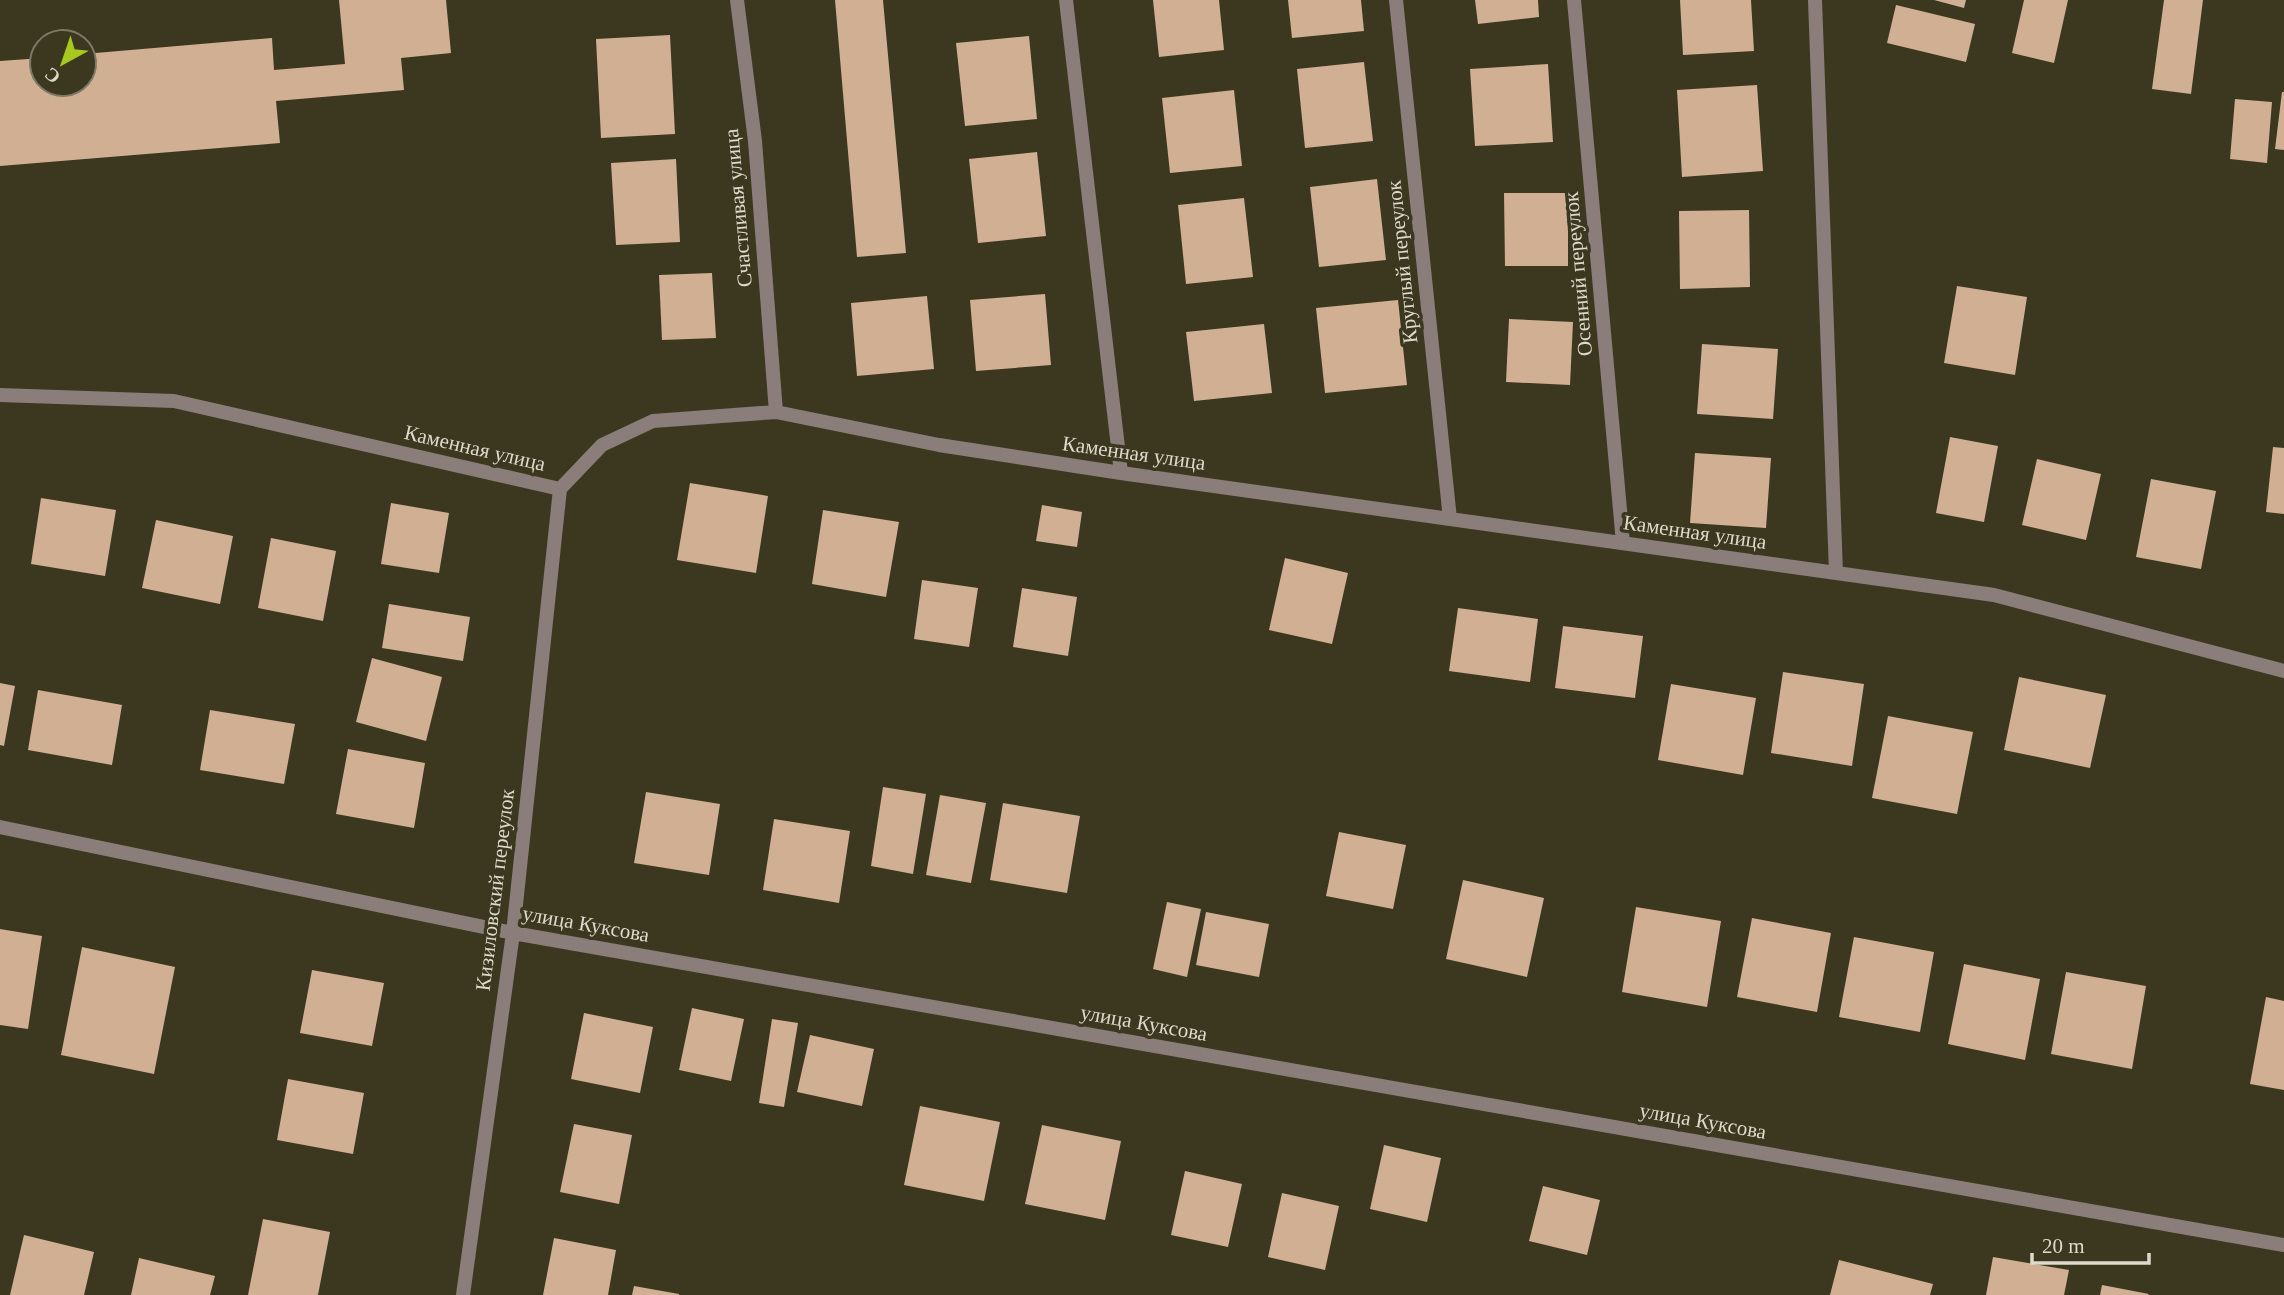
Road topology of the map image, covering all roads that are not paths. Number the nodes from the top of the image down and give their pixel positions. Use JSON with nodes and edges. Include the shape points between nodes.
{"nodes":[{"id":1,"x":737,"y":0,"type":"edge"},
{"id":2,"x":1066,"y":0,"type":"edge"},
{"id":3,"x":1396,"y":0,"type":"edge"},
{"id":4,"x":1574,"y":0,"type":"edge"},
{"id":5,"x":1815,"y":0,"type":"edge"},
{"id":6,"x":0,"y":395,"type":"edge"},
{"id":7,"x":776,"y":412,"type":"junction"},
{"id":8,"x":1121,"y":473,"type":"junction"},
{"id":9,"x":560,"y":489,"type":"junction"},
{"id":10,"x":1450,"y":519,"type":"junction"},
{"id":11,"x":1623,"y":543,"type":"junction"},
{"id":12,"x":1836,"y":573,"type":"junction"},
{"id":13,"x":2284,"y":671,"type":"edge"},
{"id":14,"x":0,"y":827,"type":"edge"},
{"id":15,"x":513,"y":933,"type":"junction"},
{"id":16,"x":2284,"y":1245,"type":"edge"},
{"id":17,"x":463,"y":1295,"type":"edge"}],
"edges":[{"from":1,"to":7,"type":"street","name":"Счастливая улица","via":[[754,141]]},
{"from":2,"to":8,"type":"street"},
{"from":3,"to":10,"type":"street","name":"Круглый переулок"},
{"from":4,"to":11,"type":"street","name":"Осенний переулок"},
{"from":5,"to":12,"type":"street"},
{"from":6,"to":9,"type":"street","name":"Каменная улица","via":[[174,401]]},
{"from":7,"to":8,"type":"street","name":"Каменная улица","via":[[939,445]]},
{"from":7,"to":9,"type":"street","name":"Каменная улица","via":[[653,421],[602,445]]},
{"from":8,"to":10,"type":"street","name":"Каменная улица"},
{"from":9,"to":15,"type":"street","name":"Кизиловский переулок"},
{"from":10,"to":11,"type":"street","name":"Каменная улица"},
{"from":11,"to":12,"type":"street","name":"Каменная улица"},
{"from":12,"to":13,"type":"street","name":"Каменная улица","via":[[1994,596]]},
{"from":14,"to":15,"type":"street","name":"улица Куксова"},
{"from":15,"to":16,"type":"street","name":"улица Куксова"},
{"from":15,"to":17,"type":"street","name":"Кизиловский переулок"}]}
